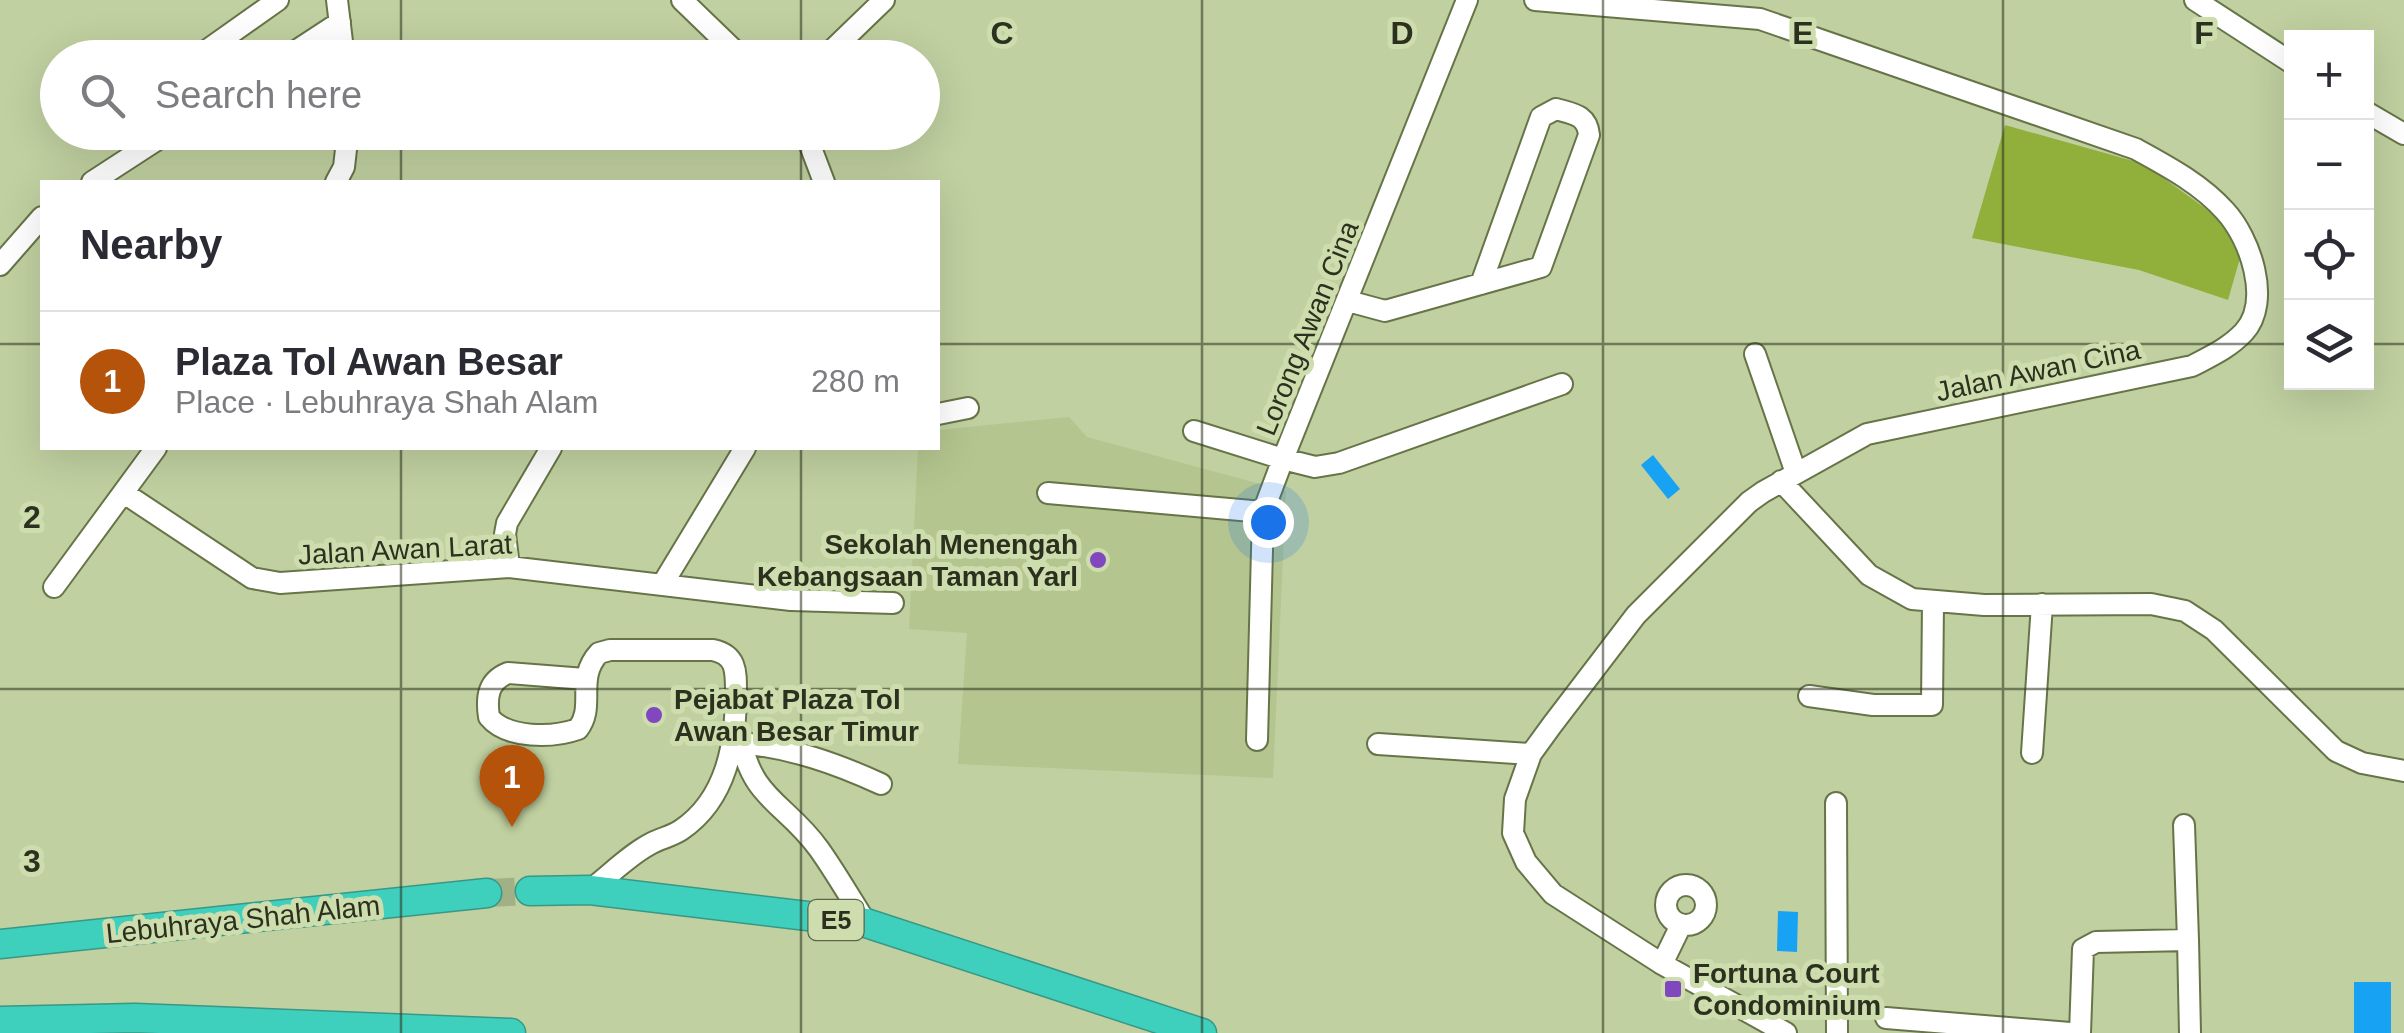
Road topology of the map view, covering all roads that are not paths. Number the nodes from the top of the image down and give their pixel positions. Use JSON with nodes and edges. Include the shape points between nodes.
{"nodes":[{"id":1,"x":278,"y":0,"type":"edge"},
{"id":2,"x":337,"y":0,"type":"edge"},
{"id":3,"x":682,"y":0,"type":"edge"},
{"id":4,"x":884,"y":0,"type":"edge"},
{"id":5,"x":1467,"y":0,"type":"edge"},
{"id":6,"x":1535,"y":0,"type":"edge"},
{"id":7,"x":2195,"y":0,"type":"edge"},
{"id":8,"x":1566,"y":1,"type":"edge"},
{"id":9,"x":340,"y":22,"type":"junction"},
{"id":10,"x":221,"y":40,"type":"edge"},
{"id":11,"x":312,"y":40,"type":"edge"},
{"id":12,"x":342,"y":40,"type":"edge"},
{"id":13,"x":723,"y":40,"type":"edge"},
{"id":14,"x":843,"y":40,"type":"edge"},
{"id":15,"x":2284,"y":58,"type":"edge"},
{"id":16,"x":2374,"y":117,"type":"edge"},
{"id":17,"x":2404,"y":134,"type":"edge"},
{"id":18,"x":141,"y":150,"type":"edge"},
{"id":19,"x":346,"y":150,"type":"edge"},
{"id":20,"x":812,"y":150,"type":"edge"},
{"id":21,"x":95,"y":180,"type":"edge"},
{"id":22,"x":337,"y":180,"type":"edge"},
{"id":23,"x":823,"y":180,"type":"edge"},
{"id":24,"x":40,"y":219,"type":"edge"},
{"id":25,"x":0,"y":265,"type":"edge"},
{"id":26,"x":1481,"y":284,"type":"junction"},
{"id":27,"x":1348,"y":301,"type":"junction"},
{"id":28,"x":1755,"y":354,"type":"dead end"},
{"id":29,"x":1562,"y":384,"type":"dead end"},
{"id":30,"x":968,"y":408,"type":"dead end"},
{"id":31,"x":940,"y":414,"type":"edge"},
{"id":32,"x":1194,"y":431,"type":"dead end"},
{"id":33,"x":155,"y":450,"type":"edge"},
{"id":34,"x":550,"y":450,"type":"edge"},
{"id":35,"x":744,"y":450,"type":"edge"},
{"id":36,"x":1284,"y":460,"type":"junction"},
{"id":37,"x":1788,"y":477,"type":"junction"},
{"id":38,"x":124,"y":493,"type":"junction"},
{"id":39,"x":1048,"y":493,"type":"dead end"},
{"id":40,"x":1263,"y":512,"type":"junction"},
{"id":41,"x":509,"y":567,"type":"junction"},
{"id":42,"x":662,"y":585,"type":"junction"},
{"id":43,"x":54,"y":587,"type":"dead end"},
{"id":44,"x":1932,"y":602,"type":"junction"},
{"id":45,"x":893,"y":604,"type":"dead end"},
{"id":46,"x":2042,"y":604,"type":"junction"},
{"id":47,"x":585,"y":680,"type":"junction"},
{"id":48,"x":1809,"y":696,"type":"dead end"},
{"id":49,"x":736,"y":713,"type":"junction"},
{"id":50,"x":1257,"y":740,"type":"dead end"},
{"id":51,"x":741,"y":743,"type":"junction"},
{"id":52,"x":1378,"y":744,"type":"dead end"},
{"id":53,"x":2032,"y":752,"type":"dead end"},
{"id":54,"x":1531,"y":754,"type":"junction"},
{"id":55,"x":2404,"y":770,"type":"edge"},
{"id":56,"x":881,"y":784,"type":"dead end"},
{"id":57,"x":1836,"y":803,"type":"dead end"},
{"id":58,"x":2184,"y":825,"type":"dead end"},
{"id":59,"x":590,"y":890,"type":"junction"},
{"id":60,"x":530,"y":891,"type":"tunnel mouth"},
{"id":61,"x":486,"y":893,"type":"tunnel mouth"},
{"id":62,"x":866,"y":923,"type":"junction"},
{"id":63,"x":1681,"y":925,"type":"dead end"},
{"id":64,"x":2188,"y":940,"type":"junction"},
{"id":65,"x":0,"y":944,"type":"edge"},
{"id":66,"x":1662,"y":964,"type":"junction"},
{"id":67,"x":1886,"y":1018,"type":"dead end"},
{"id":68,"x":0,"y":1021,"type":"edge"},
{"id":69,"x":1932,"y":1028,"type":"edge"},
{"id":70,"x":511,"y":1033,"type":"edge"},
{"id":71,"x":1202,"y":1033,"type":"edge"},
{"id":72,"x":1786,"y":1033,"type":"edge"},
{"id":73,"x":1837,"y":1033,"type":"edge"},
{"id":74,"x":2070,"y":1033,"type":"edge"},
{"id":75,"x":2080,"y":1033,"type":"edge"},
{"id":76,"x":2190,"y":1033,"type":"edge"}],
"edges":[{"from":1,"to":10,"type":"street"},
{"from":2,"to":9,"type":"street"},
{"from":3,"to":13,"type":"street"},
{"from":4,"to":14,"type":"street"},
{"from":5,"to":27,"type":"street","name":"Lorong Awan Cina"},
{"from":6,"to":8,"type":"street","name":"Jalan Awan Cina"},
{"from":7,"to":15,"type":"street"},
{"from":8,"to":37,"type":"street","name":"Jalan Awan Cina","via":[[1760,19],[2136,149],[2226,211],[2248,245],[2257,276],[2247,329],[2192,366],[1867,434]]},
{"from":9,"to":11,"type":"street"},
{"from":9,"to":12,"type":"street"},
{"from":16,"to":17,"type":"street"},
{"from":18,"to":21,"type":"street"},
{"from":19,"to":22,"type":"street"},
{"from":20,"to":23,"type":"street"},
{"from":24,"to":25,"type":"street"},
{"from":26,"to":26,"type":"street","via":[[1541,117],[1556,109],[1581,116],[1590,135],[1541,267]]},
{"from":26,"to":27,"type":"street","via":[[1385,310]]},
{"from":27,"to":36,"type":"street","name":"Lorong Awan Cina"},
{"from":28,"to":37,"type":"street"},
{"from":29,"to":36,"type":"street","name":"Lorong Awan Cina","via":[[1339,463],[1315,467]]},
{"from":30,"to":31,"type":"street"},
{"from":32,"to":36,"type":"street"},
{"from":33,"to":38,"type":"street"},
{"from":34,"to":41,"type":"street","via":[[507,523]]},
{"from":35,"to":42,"type":"street"},
{"from":36,"to":40,"type":"street"},
{"from":37,"to":44,"type":"street","via":[[1869,575],[1912,599]]},
{"from":37,"to":54,"type":"street","name":"Jalan Awan Cina","via":[[1749,502],[1636,615]]},
{"from":38,"to":41,"type":"street","name":"Jalan Awan Larat","via":[[252,578],[280,583]]},
{"from":38,"to":43,"type":"street"},
{"from":39,"to":40,"type":"street"},
{"from":40,"to":50,"type":"street"},
{"from":41,"to":42,"type":"street","name":"Jalan Awan Larat"},
{"from":42,"to":45,"type":"street","name":"Jalan Awan Larat"},
{"from":44,"to":46,"type":"street"},
{"from":44,"to":48,"type":"street","via":[[1932,705]]},
{"from":46,"to":53,"type":"street"},
{"from":46,"to":55,"type":"street","via":[[2151,604],[2185,612],[2214,630],[2336,751],[2362,764]]},
{"from":47,"to":47,"type":"street","via":[[508,673],[489,688],[489,717],[506,732],[578,729],[586,714]]},
{"from":47,"to":49,"type":"street","via":[[592,660],[610,650],[725,653],[736,672]]},
{"from":49,"to":51,"type":"street"},
{"from":49,"to":59,"type":"street","via":[[730,759],[700,816]]},
{"from":51,"to":56,"type":"street","via":[[840,764]]},
{"from":51,"to":62,"type":"street","via":[[758,786],[818,848]]},
{"from":52,"to":54,"type":"street"},
{"from":54,"to":66,"type":"street","name":"Jalan Awan Cina","via":[[1514,798],[1513,833],[1526,862],[1554,894]]},
{"from":57,"to":73,"type":"street"},
{"from":58,"to":64,"type":"street"},
{"from":59,"to":60,"type":"highway","number":"E5"},
{"from":59,"to":62,"type":"highway","number":"E5"},
{"from":61,"to":65,"type":"highway","name":"Lebuhraya Shah Alam"},
{"from":62,"to":71,"type":"highway","number":"E5"},
{"from":63,"to":66,"type":"street"},
{"from":64,"to":75,"type":"street","via":[[2096,942],[2083,949]]},
{"from":64,"to":76,"type":"street"},
{"from":66,"to":72,"type":"street","name":"Jalan Awan Cina"},
{"from":67,"to":69,"type":"street"},
{"from":68,"to":70,"type":"highway","via":[[135,1018]]},
{"from":69,"to":74,"type":"street"}]}
